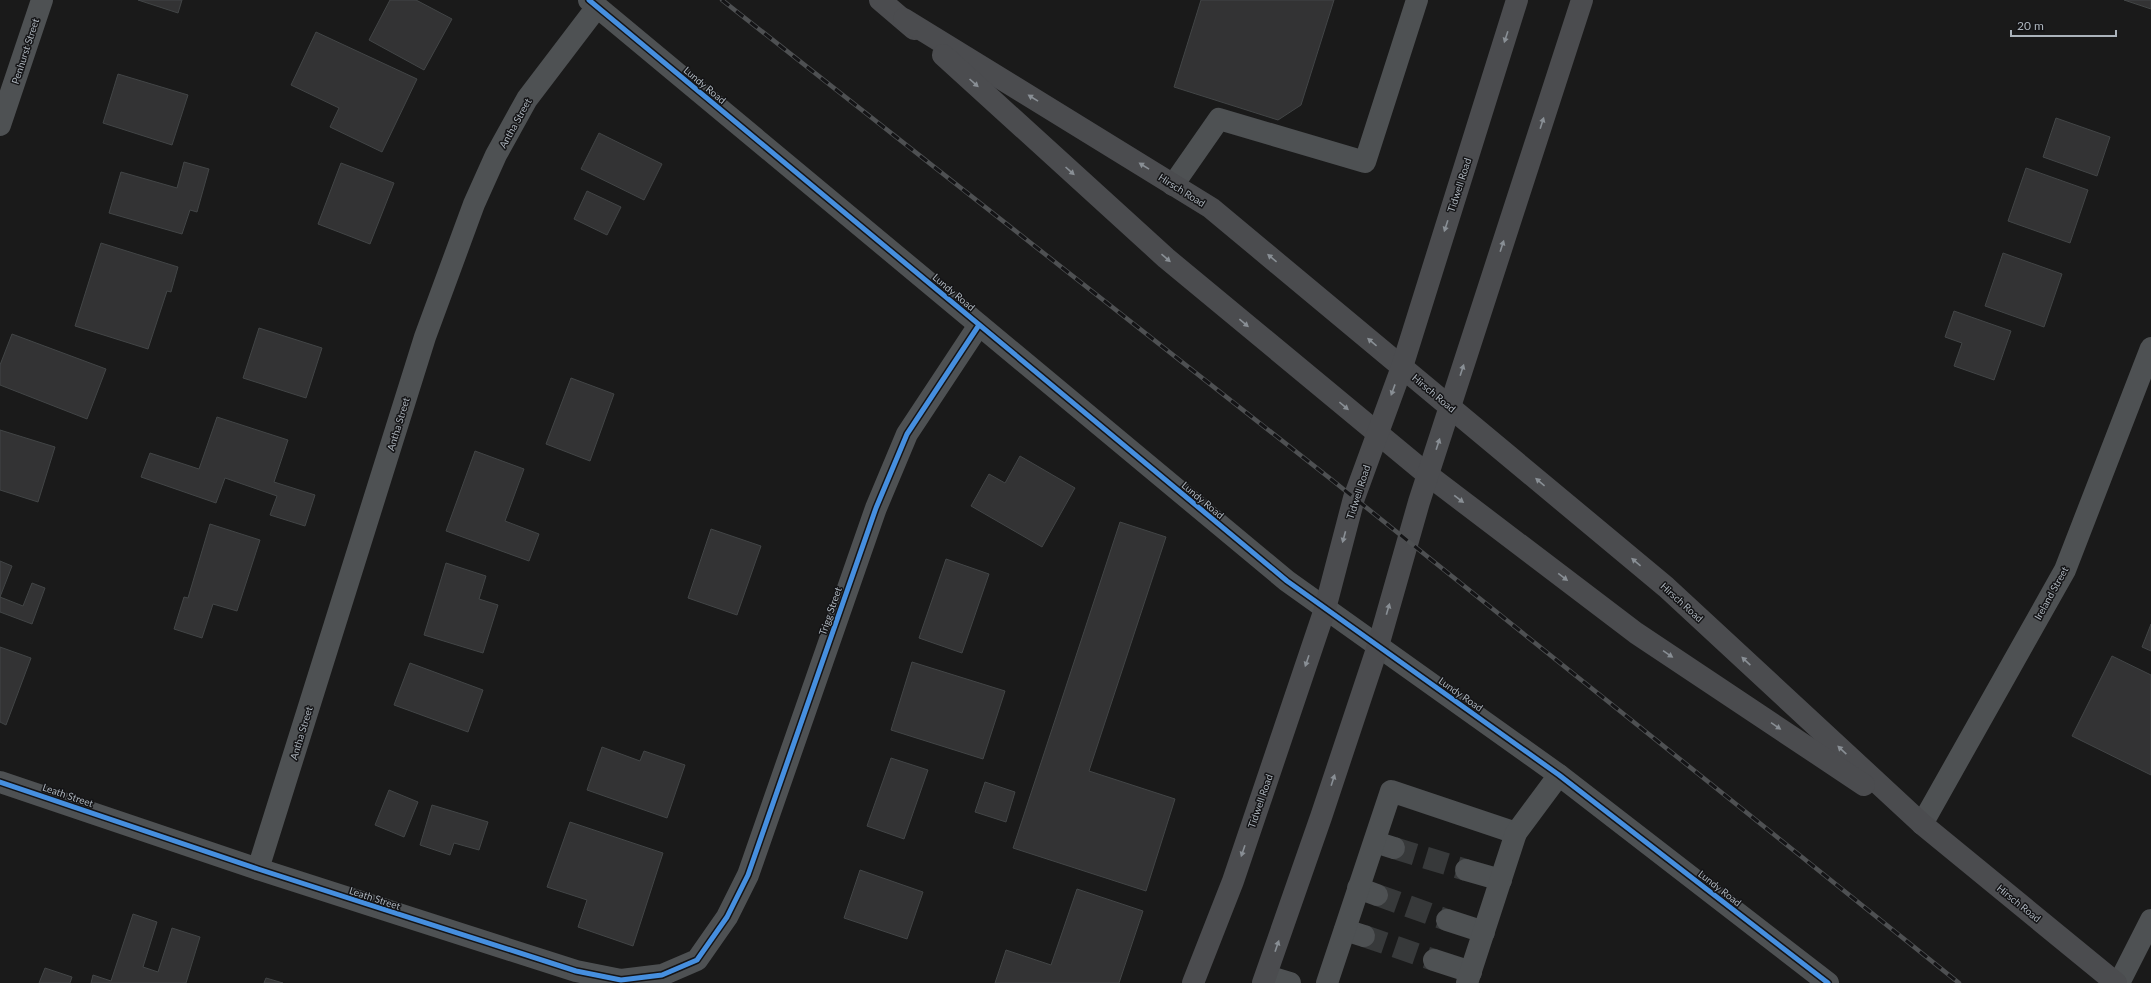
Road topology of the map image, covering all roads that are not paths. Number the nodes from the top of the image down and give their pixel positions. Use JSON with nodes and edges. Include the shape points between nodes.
{"nodes":[{"id":1,"x":42,"y":0,"type":"edge"},
{"id":2,"x":880,"y":0,"type":"edge"},
{"id":3,"x":1417,"y":0,"type":"edge"},
{"id":4,"x":1518,"y":0,"type":"edge"},
{"id":5,"x":1582,"y":0,"type":"edge"},
{"id":6,"x":593,"y":3,"type":"edge"},
{"id":7,"x":904,"y":19,"type":"junction"},
{"id":8,"x":0,"y":125,"type":"edge"},
{"id":9,"x":1173,"y":184,"type":"junction"},
{"id":10,"x":979,"y":325,"type":"junction"},
{"id":11,"x":2151,"y":348,"type":"edge"},
{"id":12,"x":1402,"y":367,"type":"junction"},
{"id":13,"x":1450,"y":407,"type":"junction"},
{"id":14,"x":1377,"y":433,"type":"junction"},
{"id":15,"x":1428,"y":475,"type":"junction"},
{"id":16,"x":1325,"y":609,"type":"junction"},
{"id":17,"x":1378,"y":646,"type":"junction"},
{"id":18,"x":1560,"y":775,"type":"junction"},
{"id":19,"x":0,"y":782,"type":"edge"},
{"id":20,"x":1922,"y":824,"type":"junction"},
{"id":21,"x":1516,"y":833,"type":"junction"},
{"id":22,"x":258,"y":870,"type":"junction"},
{"id":23,"x":1466,"y":870,"type":"tunnel mouth"},
{"id":24,"x":1501,"y":880,"type":"junction"},
{"id":25,"x":728,"y":917,"type":"joint"},
{"id":26,"x":1447,"y":920,"type":"tunnel mouth"},
{"id":27,"x":2151,"y":920,"type":"edge"},
{"id":28,"x":1484,"y":932,"type":"junction"},
{"id":29,"x":1434,"y":960,"type":"tunnel mouth"},
{"id":30,"x":1469,"y":977,"type":"edge"},
{"id":31,"x":1265,"y":979,"type":"edge"},
{"id":32,"x":1825,"y":982,"type":"edge"},
{"id":33,"x":1193,"y":983,"type":"edge"},
{"id":34,"x":1290,"y":983,"type":"edge"},
{"id":35,"x":1327,"y":983,"type":"edge"},
{"id":36,"x":2118,"y":983,"type":"edge"}],
"edges":[{"from":1,"to":8,"type":"street","name":"Penhurst Street"},
{"from":2,"to":7,"type":"main road","name":"Hirsch Road"},
{"from":3,"to":9,"type":"street","via":[[1365,162],[1219,120]]},
{"from":4,"to":12,"type":"main road","name":"Tidwell Road","one_way":true},
{"from":13,"to":5,"type":"main road","one_way":true},
{"from":6,"to":10,"type":"street","name":"Lundy Road"},
{"from":6,"to":22,"type":"street","name":"Antha Street","via":[[527,99],[496,155],[474,204],[425,337]]},
{"from":9,"to":7,"type":"main road","name":"Hirsch Road","one_way":true},
{"from":7,"to":14,"type":"main road","name":"Hirsch Road","one_way":true,"via":[[1166,258]]},
{"from":12,"to":9,"type":"main road","name":"Hirsch Road","one_way":true,"via":[[1211,208]]},
{"from":10,"to":16,"type":"street","name":"Lundy Road","via":[[1287,581]]},
{"from":10,"to":25,"type":"street","name":"Trigg Street","via":[[904,441],[876,508],[748,874]]},
{"from":11,"to":20,"type":"street","name":"Ireland Street","via":[[2065,570]]},
{"from":12,"to":13,"type":"main road","name":"Hirsch Road"},
{"from":12,"to":14,"type":"main road","name":"Tidwell Road","one_way":true},
{"from":15,"to":13,"type":"main road","one_way":true},
{"from":20,"to":13,"type":"main road","name":"Hirsch Road","one_way":true,"via":[[1666,587]]},
{"from":14,"to":15,"type":"main road","name":"Hirsch Road"},
{"from":14,"to":16,"type":"main road","name":"Tidwell Road","one_way":true,"via":[[1354,498]]},
{"from":17,"to":15,"type":"main road","one_way":true},
{"from":15,"to":20,"type":"main road","name":"Hirsch Road","one_way":true,"via":[[1636,633]]},
{"from":16,"to":17,"type":"street","name":"Lundy Road"},
{"from":16,"to":33,"type":"main road","name":"Tidwell Road","one_way":true,"via":[[1233,881]]},
{"from":17,"to":18,"type":"street","name":"Lundy Road"},
{"from":31,"to":17,"type":"main road","one_way":true},
{"from":18,"to":21,"type":"street"},
{"from":18,"to":32,"type":"street","name":"Lundy Road"},
{"from":19,"to":22,"type":"street","name":"Leath Street"},
{"from":20,"to":36,"type":"main road","name":"Hirsch Road"},
{"from":21,"to":24,"type":"street"},
{"from":21,"to":35,"type":"street","via":[[1391,791],[1384,845],[1354,933]]},
{"from":22,"to":25,"type":"street","name":"Leath Street","via":[[576,971],[621,980],[662,975],[697,960]]},
{"from":23,"to":24,"type":"street"},
{"from":24,"to":28,"type":"street"},
{"from":26,"to":28,"type":"street"},
{"from":27,"to":36,"type":"street"},
{"from":28,"to":30,"type":"street"},
{"from":29,"to":30,"type":"street"},
{"from":31,"to":34,"type":"street"}]}
